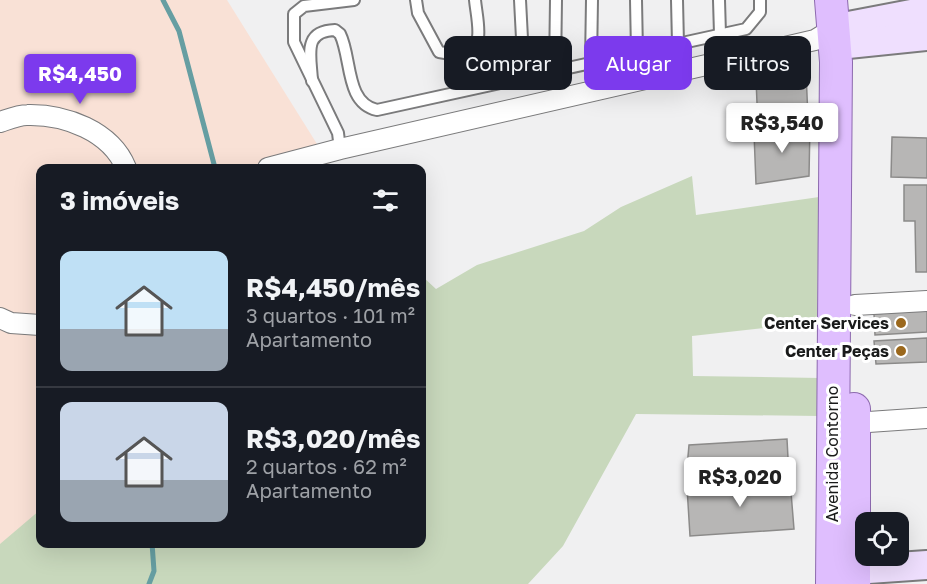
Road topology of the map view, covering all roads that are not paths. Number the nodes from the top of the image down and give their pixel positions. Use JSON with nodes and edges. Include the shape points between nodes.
{"nodes":[{"id":1,"x":354,"y":0,"type":"edge"},
{"id":2,"x":416,"y":0,"type":"edge"},
{"id":3,"x":475,"y":0,"type":"edge"},
{"id":4,"x":520,"y":0,"type":"edge"},
{"id":5,"x":556,"y":0,"type":"edge"},
{"id":6,"x":592,"y":0,"type":"edge"},
{"id":7,"x":636,"y":0,"type":"edge"},
{"id":8,"x":677,"y":0,"type":"edge"},
{"id":9,"x":719,"y":0,"type":"edge"},
{"id":10,"x":760,"y":0,"type":"edge"},
{"id":11,"x":927,"y":10,"type":"edge"},
{"id":12,"x":839,"y":26,"type":"edge"},
{"id":13,"x":720,"y":34,"type":"junction"},
{"id":14,"x":479,"y":36,"type":"edge"},
{"id":15,"x":522,"y":36,"type":"edge"},
{"id":16,"x":555,"y":36,"type":"edge"},
{"id":17,"x":591,"y":36,"type":"edge"},
{"id":18,"x":637,"y":36,"type":"edge"},
{"id":19,"x":678,"y":36,"type":"edge"},
{"id":20,"x":927,"y":36,"type":"edge"},
{"id":21,"x":692,"y":41,"type":"edge"},
{"id":22,"x":444,"y":53,"type":"edge"},
{"id":23,"x":312,"y":81,"type":"junction"},
{"id":24,"x":468,"y":90,"type":"edge"},
{"id":25,"x":0,"y":122,"type":"edge"},
{"id":26,"x":340,"y":149,"type":"junction"},
{"id":27,"x":124,"y":164,"type":"edge"},
{"id":28,"x":283,"y":164,"type":"edge"},
{"id":29,"x":927,"y":301,"type":"edge"},
{"id":30,"x":855,"y":305,"type":"junction"},
{"id":31,"x":0,"y":318,"type":"edge"},
{"id":32,"x":36,"y":325,"type":"edge"},
{"id":33,"x":927,"y":418,"type":"edge"},
{"id":34,"x":854,"y":423,"type":"junction"},
{"id":35,"x":927,"y":565,"type":"edge"},
{"id":36,"x":847,"y":579,"type":"edge"}],
"edges":[{"from":1,"to":23,"type":"lane","via":[[304,6],[294,14],[294,42]]},
{"from":2,"to":22,"type":"lane","via":[[418,13],[439,52]]},
{"from":3,"to":14,"type":"lane"},
{"from":4,"to":15,"type":"lane"},
{"from":5,"to":16,"type":"lane"},
{"from":6,"to":17,"type":"lane"},
{"from":7,"to":18,"type":"lane"},
{"from":8,"to":19,"type":"lane"},
{"from":9,"to":13,"type":"lane"},
{"from":10,"to":13,"type":"lane","via":[[760,12],[746,29]]},
{"from":11,"to":12,"type":"main road"},
{"from":12,"to":20,"type":"main road"},
{"from":12,"to":26,"type":"street"},
{"from":12,"to":30,"type":"main road","name":"Avenida Contorno"},
{"from":12,"to":36,"type":"main road","name":"Avenida Contorno"},
{"from":13,"to":21,"type":"lane"},
{"from":23,"to":24,"type":"lane","via":[[313,38],[323,30],[335,30],[343,40],[357,98],[366,108],[377,111]]},
{"from":23,"to":26,"type":"lane","via":[[338,133]]},
{"from":25,"to":27,"type":"street","via":[[25,115],[62,117],[96,133]]},
{"from":26,"to":28,"type":"street"},
{"from":29,"to":30,"type":"street"},
{"from":30,"to":34,"type":"main road","name":"Avenida Contorno"},
{"from":31,"to":32,"type":"street"},
{"from":33,"to":34,"type":"street"},
{"from":34,"to":36,"type":"main road","name":"Avenida Contorno"},
{"from":35,"to":36,"type":"main road"}]}
